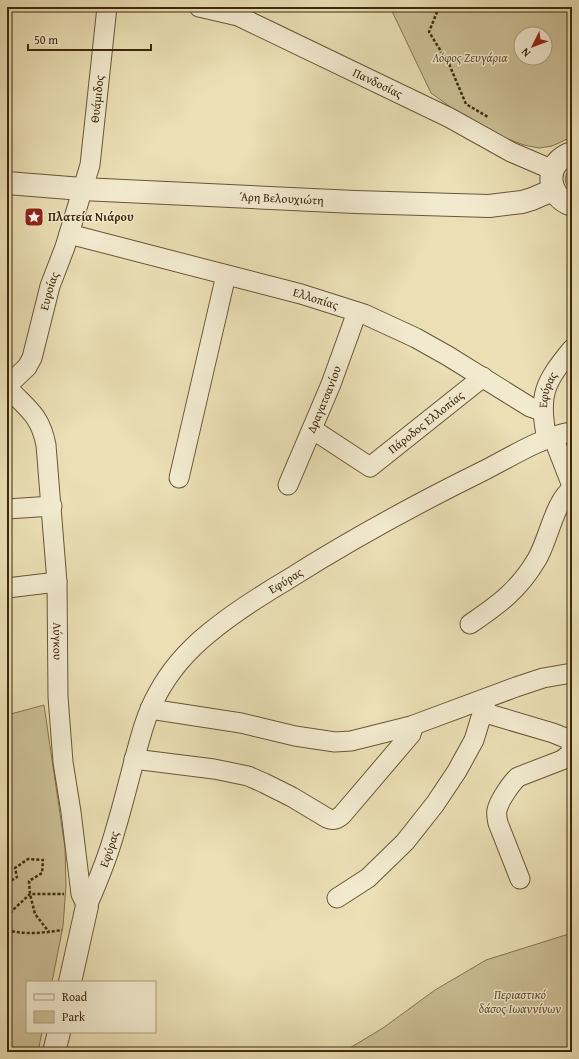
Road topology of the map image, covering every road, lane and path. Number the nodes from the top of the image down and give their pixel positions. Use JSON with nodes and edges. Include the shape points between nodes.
{"nodes":[{"id":1,"x":107,"y":7,"type":"edge"},
{"id":2,"x":199,"y":7,"type":"edge"},
{"id":3,"x":439,"y":7,"type":"edge"},
{"id":4,"x":491,"y":120,"type":"dead end"},
{"id":5,"x":572,"y":153,"type":"edge"},
{"id":6,"x":553,"y":180,"type":"junction"},
{"id":7,"x":7,"y":183,"type":"edge"},
{"id":8,"x":82,"y":189,"type":"junction"},
{"id":9,"x":572,"y":206,"type":"edge"},
{"id":10,"x":69,"y":234,"type":"junction"},
{"id":11,"x":226,"y":275,"type":"junction"},
{"id":12,"x":357,"y":312,"type":"junction"},
{"id":13,"x":572,"y":349,"type":"edge"},
{"id":14,"x":483,"y":377,"type":"junction"},
{"id":15,"x":7,"y":387,"type":"edge"},
{"id":16,"x":542,"y":411,"type":"junction"},
{"id":17,"x":312,"y":429,"type":"junction"},
{"id":18,"x":572,"y":432,"type":"edge"},
{"id":19,"x":550,"y":438,"type":"junction"},
{"id":20,"x":179,"y":478,"type":"dead end"},
{"id":21,"x":288,"y":485,"type":"dead end"},
{"id":22,"x":572,"y":486,"type":"edge"},
{"id":23,"x":572,"y":489,"type":"edge"},
{"id":24,"x":52,"y":506,"type":"junction"},
{"id":25,"x":7,"y":509,"type":"edge"},
{"id":26,"x":57,"y":582,"type":"junction"},
{"id":27,"x":7,"y":588,"type":"edge"},
{"id":28,"x":470,"y":624,"type":"dead end"},
{"id":29,"x":572,"y":673,"type":"edge"},
{"id":30,"x":484,"y":705,"type":"junction"},
{"id":31,"x":150,"y":709,"type":"junction"},
{"id":32,"x":411,"y":726,"type":"junction"},
{"id":33,"x":134,"y":759,"type":"junction"},
{"id":34,"x":520,"y":879,"type":"dead end"},
{"id":35,"x":7,"y":883,"type":"edge"},
{"id":36,"x":30,"y":894,"type":"junction"},
{"id":37,"x":338,"y":898,"type":"dead end"},
{"id":38,"x":84,"y":909,"type":"junction"},
{"id":39,"x":7,"y":917,"type":"edge"},
{"id":40,"x":7,"y":930,"type":"edge"},
{"id":41,"x":49,"y":932,"type":"junction"},
{"id":42,"x":70,"y":981,"type":"edge"},
{"id":43,"x":59,"y":1033,"type":"edge"},
{"id":44,"x":54,"y":1052,"type":"edge"}],
"edges":[{"from":1,"to":8,"type":"street","name":"Θυάμιδος","via":[[91,157]]},
{"from":2,"to":6,"type":"street","name":"Πανδοσίας","via":[[238,16],[450,118],[512,152]]},
{"from":3,"to":4,"type":"path","via":[[429,32],[449,64],[466,104]]},
{"from":5,"to":6,"type":"street","via":[[556,164]]},
{"from":6,"to":8,"type":"street","name":"Άρη Βελουχιώτη","via":[[532,199],[489,206]]},
{"from":6,"to":9,"type":"street","via":[[561,200]]},
{"from":7,"to":8,"type":"street","name":"Άρη Βελουχιώτη"},
{"from":8,"to":10,"type":"street","name":"Ευροίας"},
{"from":10,"to":11,"type":"street","name":"Ελλοπίας"},
{"from":10,"to":15,"type":"street","name":"Ευροίας","via":[[50,286],[32,358],[27,367]]},
{"from":11,"to":12,"type":"street","name":"Ελλοπίας","via":[[301,294]]},
{"from":11,"to":20,"type":"street"},
{"from":12,"to":14,"type":"street","name":"Ελλοπίας","via":[[416,338]]},
{"from":12,"to":17,"type":"street","name":"Δραγατσανίου","via":[[340,363]]},
{"from":13,"to":16,"type":"street","name":"Εφύρας","via":[[548,382]]},
{"from":14,"to":16,"type":"street","name":"Ελλοπίας","via":[[530,407]]},
{"from":14,"to":17,"type":"street","name":"Πάροδος Ελλοπίας","via":[[370,467]]},
{"from":15,"to":24,"type":"street","name":"Λύγκου","via":[[32,412],[43,432]]},
{"from":16,"to":19,"type":"street","name":"Εφύρας"},
{"from":17,"to":21,"type":"street","name":"Δραγατσανίου"},
{"from":18,"to":19,"type":"street"},
{"from":19,"to":22,"type":"street"},
{"from":19,"to":31,"type":"street","name":"Εφύρας","via":[[384,522],[240,610],[208,633],[183,657],[164,681]]},
{"from":23,"to":28,"type":"street","via":[[563,498],[544,546],[516,589]]},
{"from":24,"to":25,"type":"street"},
{"from":24,"to":26,"type":"street","name":"Λύγκου"},
{"from":26,"to":27,"type":"street"},
{"from":26,"to":38,"type":"street","name":"Λύγκου","via":[[58,697],[63,762]]},
{"from":29,"to":30,"type":"street","via":[[543,678]]},
{"from":30,"to":32,"type":"street"},
{"from":30,"to":34,"type":"street","via":[[568,739],[572,746],[570,754],[562,760],[518,777],[497,808],[498,823]]},
{"from":30,"to":37,"type":"street","via":[[474,740],[435,804],[405,842],[368,878]]},
{"from":31,"to":32,"type":"street","via":[[241,723],[295,736],[335,742],[351,741]]},
{"from":31,"to":33,"type":"street","name":"Εφύρας"},
{"from":32,"to":33,"type":"street","via":[[411,734],[335,820],[248,776]]},
{"from":33,"to":38,"type":"street","name":"Εφύρας","via":[[115,834]]},
{"from":35,"to":36,"type":"path","via":[[17,877],[16,868],[28,859],[43,860],[42,873],[29,881]]},
{"from":36,"to":38,"type":"path"},
{"from":36,"to":39,"type":"path"},
{"from":36,"to":41,"type":"path","via":[[35,914]]},
{"from":38,"to":41,"type":"path"},
{"from":38,"to":42,"type":"street"},
{"from":40,"to":41,"type":"path","via":[[17,933]]},
{"from":43,"to":44,"type":"street"}]}
